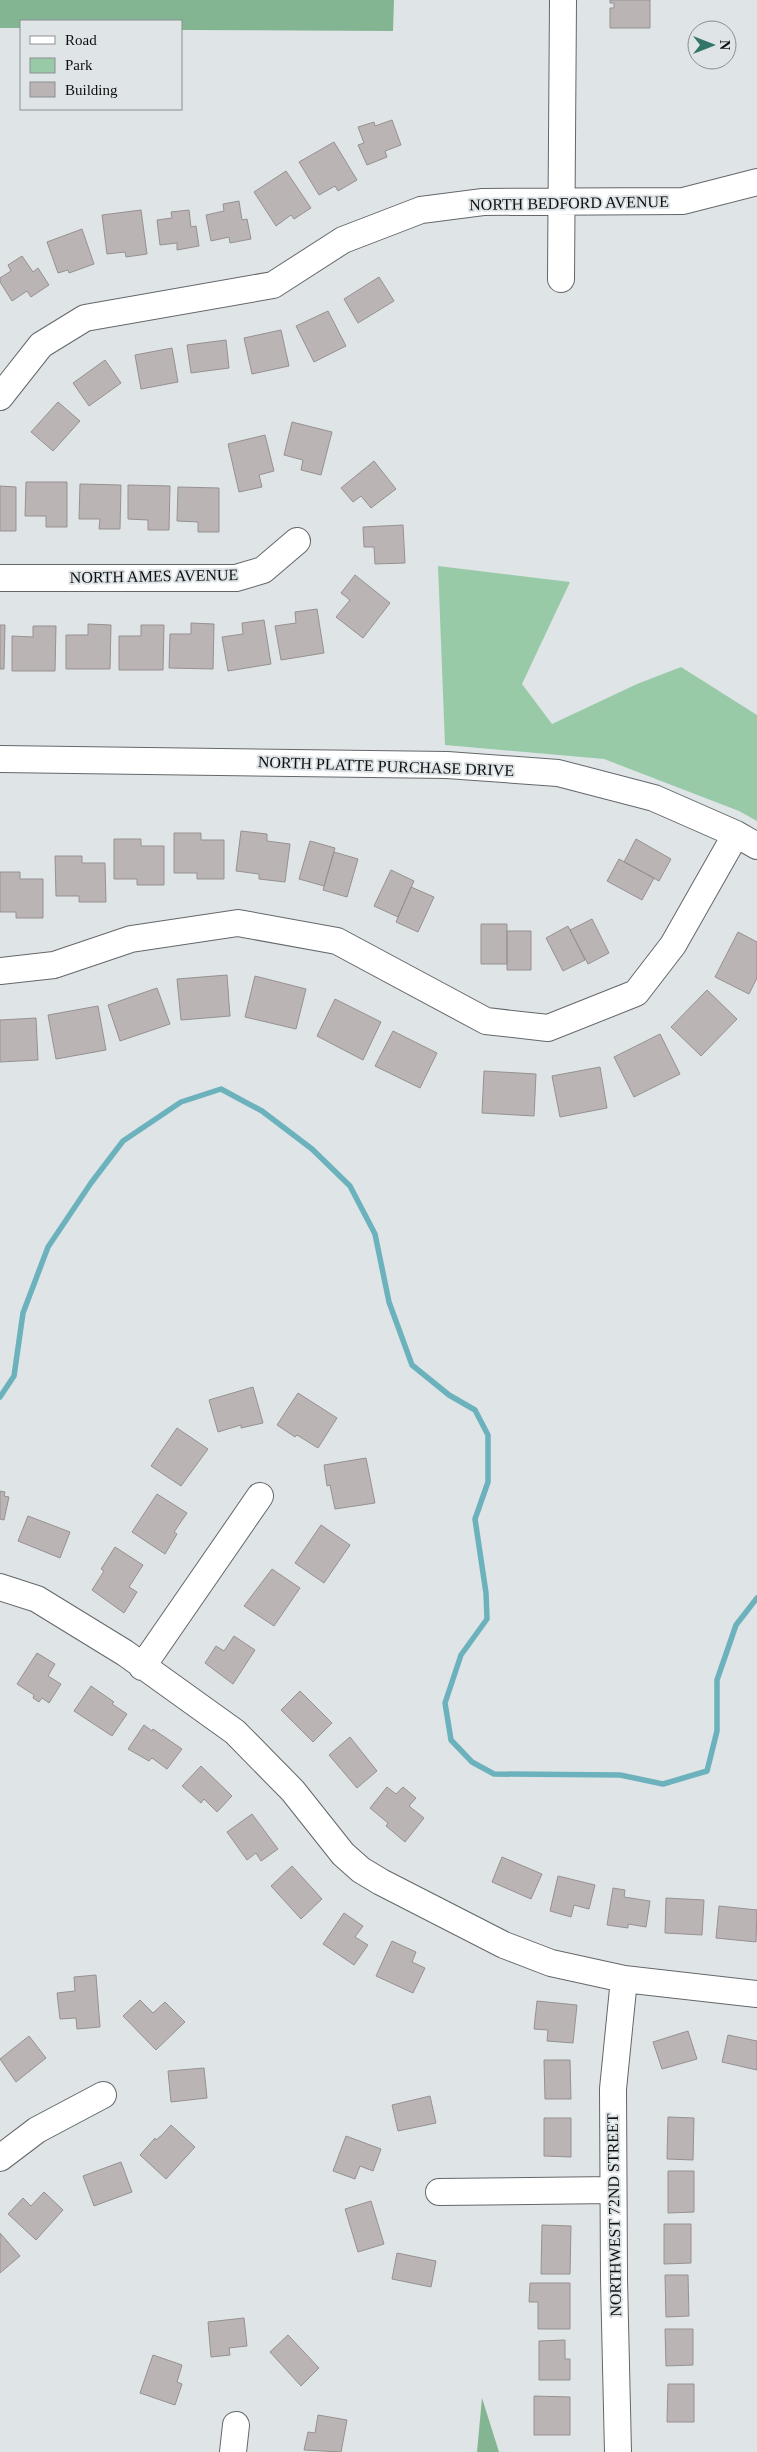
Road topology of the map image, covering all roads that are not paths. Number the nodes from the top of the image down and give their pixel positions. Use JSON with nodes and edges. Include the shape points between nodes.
{"nodes":[{"id":1,"x":563,"y":0,"type":"edge"},
{"id":2,"x":757,"y":182,"type":"edge"},
{"id":3,"x":563,"y":202,"type":"junction"},
{"id":4,"x":561,"y":279,"type":"dead end"},
{"id":5,"x":0,"y":397,"type":"edge"},
{"id":6,"x":297,"y":541,"type":"dead end"},
{"id":7,"x":0,"y":578,"type":"edge"},
{"id":8,"x":0,"y":760,"type":"edge"},
{"id":9,"x":746,"y":840,"type":"edge"},
{"id":10,"x":0,"y":971,"type":"edge"},
{"id":11,"x":260,"y":1496,"type":"dead end"},
{"id":12,"x":0,"y":1587,"type":"edge"},
{"id":13,"x":142,"y":1667,"type":"junction"},
{"id":14,"x":624,"y":1979,"type":"junction"},
{"id":15,"x":757,"y":1994,"type":"edge"},
{"id":16,"x":103,"y":2095,"type":"dead end"},
{"id":17,"x":0,"y":2158,"type":"edge"},
{"id":18,"x":613,"y":2190,"type":"junction"},
{"id":19,"x":439,"y":2192,"type":"dead end"},
{"id":20,"x":236,"y":2425,"type":"dead end"},
{"id":21,"x":234,"y":2452,"type":"edge"},
{"id":22,"x":618,"y":2452,"type":"edge"}],
"edges":[{"from":1,"to":3,"type":"street"},
{"from":2,"to":3,"type":"street","name":"NORTH BEDFORD AVENUE","via":[[683,201]]},
{"from":3,"to":4,"type":"street"},
{"from":3,"to":5,"type":"street","name":"NORTH BEDFORD AVENUE","via":[[483,202],[421,210],[343,240],[274,285],[85,318],[41,345]]},
{"from":6,"to":7,"type":"street","name":"NORTH AMES AVENUE","via":[[263,570],[236,578]]},
{"from":8,"to":9,"type":"street","name":"NORTH PLATTE PURCHASE DRIVE","via":[[447,764],[558,773],[654,798]]},
{"from":9,"to":10,"type":"street","via":[[636,992],[548,1028],[486,1021],[337,941],[238,923],[130,939],[54,965]]},
{"from":11,"to":13,"type":"street"},
{"from":12,"to":13,"type":"street","via":[[37,1599]]},
{"from":13,"to":14,"type":"street","via":[[235,1732],[293,1791],[343,1854],[361,1870],[528,1956],[550,1964]]},
{"from":14,"to":15,"type":"street"},
{"from":14,"to":18,"type":"street","name":"NORTHWEST 72ND STREET","via":[[613,2089]]},
{"from":16,"to":17,"type":"street","via":[[37,2130]]},
{"from":18,"to":19,"type":"street"},
{"from":18,"to":22,"type":"street","name":"NORTHWEST 72ND STREET"},
{"from":20,"to":21,"type":"street"}]}
